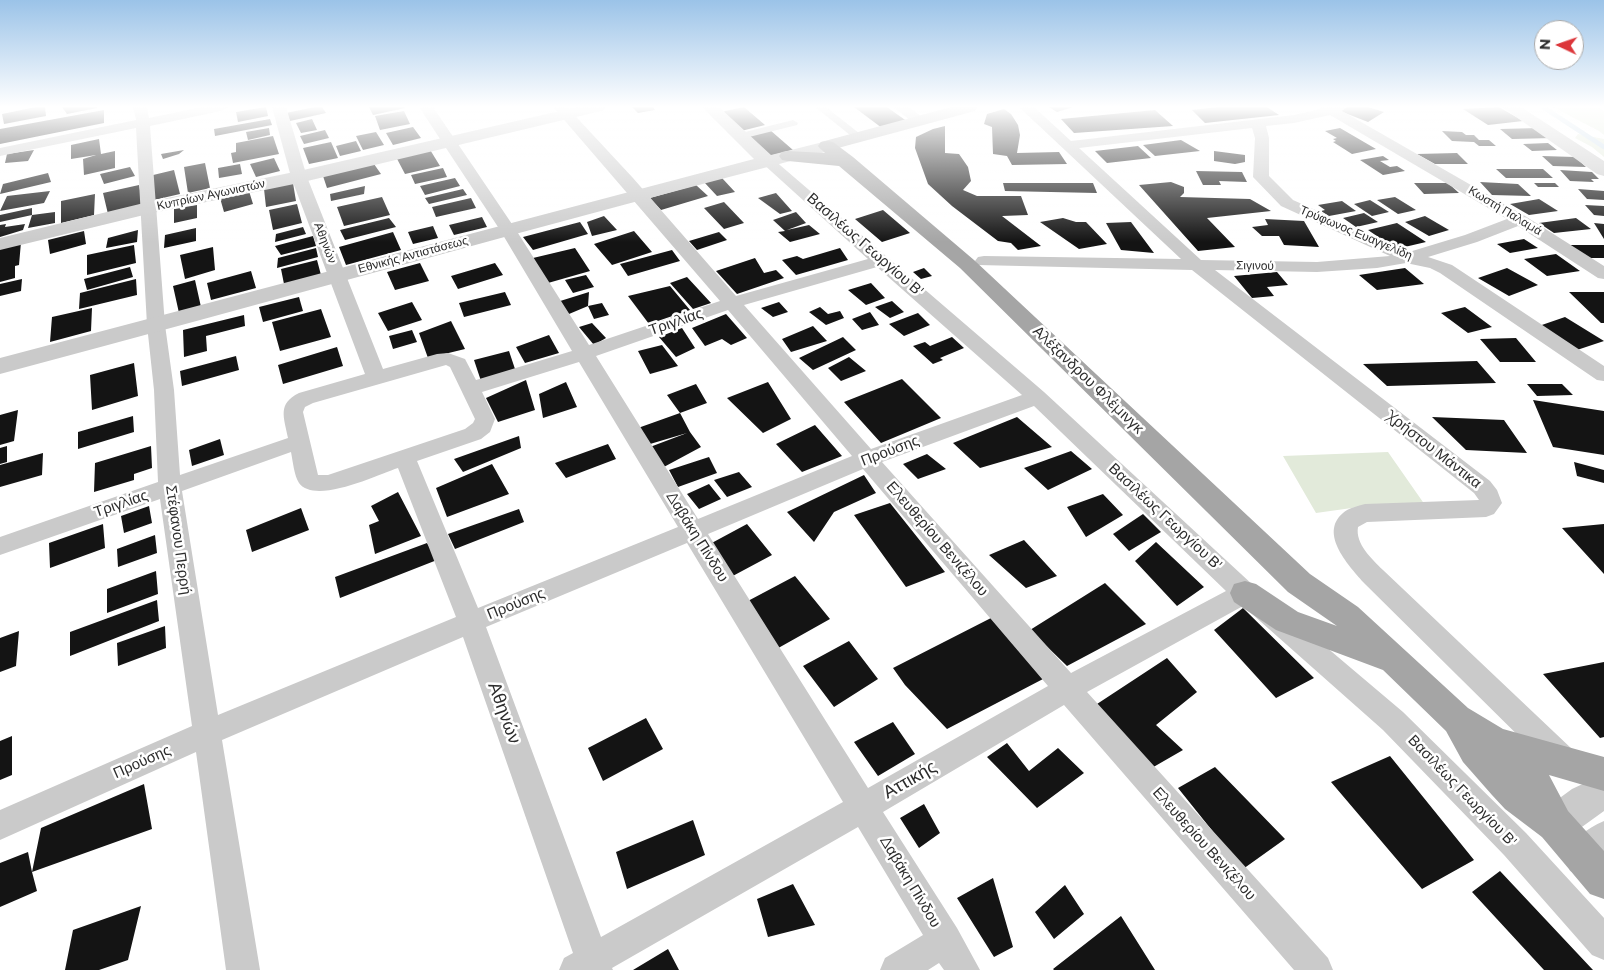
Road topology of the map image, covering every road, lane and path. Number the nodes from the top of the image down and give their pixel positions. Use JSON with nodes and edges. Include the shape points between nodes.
{"nodes":[{"id":1,"x":144,"y":152,"type":"edge"},
{"id":2,"x":293,"y":152,"type":"edge"},
{"id":3,"x":406,"y":152,"type":"edge"},
{"id":4,"x":457,"y":152,"type":"edge"},
{"id":5,"x":601,"y":152,"type":"edge"},
{"id":6,"x":767,"y":152,"type":"edge"},
{"id":7,"x":823,"y":152,"type":"edge"},
{"id":8,"x":829,"y":152,"type":"edge"},
{"id":9,"x":841,"y":152,"type":"edge"},
{"id":10,"x":841,"y":152,"type":"edge"},
{"id":11,"x":1078,"y":152,"type":"edge"},
{"id":12,"x":1262,"y":152,"type":"edge"},
{"id":13,"x":1408,"y":152,"type":"edge"},
{"id":14,"x":1579,"y":152,"type":"edge"},
{"id":15,"x":778,"y":159,"type":"junction"},
{"id":16,"x":1604,"y":170,"type":"edge"},
{"id":17,"x":300,"y":177,"type":"junction"},
{"id":18,"x":639,"y":194,"type":"junction"},
{"id":19,"x":148,"y":208,"type":"junction"},
{"id":20,"x":1520,"y":218,"type":"junction"},
{"id":21,"x":508,"y":230,"type":"junction"},
{"id":22,"x":0,"y":244,"type":"edge"},
{"id":23,"x":1408,"y":258,"type":"junction"},
{"id":24,"x":882,"y":260,"type":"junction"},
{"id":25,"x":984,"y":261,"type":"junction"},
{"id":26,"x":1197,"y":265,"type":"junction"},
{"id":27,"x":1604,"y":274,"type":"edge"},
{"id":28,"x":337,"y":276,"type":"junction"},
{"id":29,"x":731,"y":303,"type":"junction"},
{"id":30,"x":156,"y":324,"type":"junction"},
{"id":31,"x":583,"y":354,"type":"junction"},
{"id":32,"x":0,"y":366,"type":"edge"},
{"id":33,"x":1604,"y":375,"type":"edge"},
{"id":34,"x":376,"y":378,"type":"junction"},
{"id":35,"x":471,"y":388,"type":"junction"},
{"id":36,"x":1037,"y":397,"type":"junction"},
{"id":37,"x":298,"y":442,"type":"junction"},
{"id":38,"x":405,"y":458,"type":"junction"},
{"id":39,"x":867,"y":459,"type":"junction"},
{"id":40,"x":170,"y":487,"type":"junction"},
{"id":41,"x":694,"y":532,"type":"junction"},
{"id":42,"x":0,"y":546,"type":"edge"},
{"id":43,"x":1245,"y":593,"type":"junction"},
{"id":44,"x":1347,"y":616,"type":"junction"},
{"id":45,"x":471,"y":622,"type":"junction"},
{"id":46,"x":1403,"y":669,"type":"junction"},
{"id":47,"x":1067,"y":689,"type":"junction"},
{"id":48,"x":1456,"y":719,"type":"junction"},
{"id":49,"x":206,"y":733,"type":"junction"},
{"id":50,"x":1495,"y":743,"type":"junction"},
{"id":51,"x":1568,"y":765,"type":"junction"},
{"id":52,"x":1604,"y":774,"type":"edge"},
{"id":53,"x":1604,"y":792,"type":"edge"},
{"id":54,"x":864,"y":807,"type":"junction"},
{"id":55,"x":1555,"y":824,"type":"junction"},
{"id":56,"x":0,"y":826,"type":"edge"},
{"id":57,"x":1597,"y":859,"type":"edge"},
{"id":58,"x":945,"y":940,"type":"junction"},
{"id":59,"x":1604,"y":943,"type":"edge"},
{"id":60,"x":588,"y":967,"type":"edge"},
{"id":61,"x":243,"y":970,"type":"edge"},
{"id":62,"x":897,"y":970,"type":"edge"},
{"id":63,"x":963,"y":970,"type":"edge"},
{"id":64,"x":1316,"y":970,"type":"edge"}],
"edges":[{"from":1,"to":19,"type":"street","name":"Στέφανου Περρή"},
{"from":2,"to":17,"type":"street","name":"Αθηνών"},
{"from":3,"to":17,"type":"street","name":"Κυπρίων Αγωνιστών"},
{"from":4,"to":21,"type":"street","name":"Δαβάκη Πίνδου"},
{"from":5,"to":18,"type":"street","name":"Ελευθερίου Βενιζέλου"},
{"from":6,"to":15,"type":"street","name":"Βασιλέως Γεωργίου Β'"},
{"from":7,"to":15,"type":"street","name":"Εθνικής Αντιστάσεως"},
{"from":8,"to":15,"type":"main road"},
{"from":9,"to":25,"type":"main road","name":"Αλέξανδρου Φλέμινγκ"},
{"from":10,"to":44,"type":"main road","name":"Αλέξανδρου Φλέμινγκ","via":[[967,264],[1299,583]]},
{"from":11,"to":26,"type":"street","name":"Χρήστου Μάντικα"},
{"from":12,"to":23,"type":"street","name":"Τρύφωνος Ευαγγελίδη","via":[[1261,177],[1287,203]]},
{"from":13,"to":20,"type":"street","name":"Κωστή Παλαμά"},
{"from":14,"to":16,"type":"street"},
{"from":15,"to":18,"type":"street","name":"Εθνικής Αντιστάσεως"},
{"from":15,"to":24,"type":"street","name":"Βασιλέως Γεωργίου Β'"},
{"from":17,"to":19,"type":"street","name":"Κυπρίων Αγωνιστών"},
{"from":17,"to":28,"type":"street","name":"Αθηνών"},
{"from":18,"to":21,"type":"street","name":"Εθνικής Αντιστάσεως"},
{"from":18,"to":29,"type":"street","name":"Ελευθερίου Βενιζέλου"},
{"from":19,"to":22,"type":"street","name":"Κυπρίων Αγωνιστών"},
{"from":19,"to":30,"type":"street","name":"Στέφανου Περρή"},
{"from":20,"to":23,"type":"street","name":"Σιγινού","via":[[1500,228]]},
{"from":20,"to":27,"type":"street","name":"Κωστή Παλαμά"},
{"from":21,"to":28,"type":"street","name":"Εθνικής Αντιστάσεως"},
{"from":21,"to":31,"type":"street","name":"Δαβάκη Πίνδου"},
{"from":23,"to":26,"type":"street","name":"Σιγινού","via":[[1316,266]]},
{"from":23,"to":33,"type":"street","name":"Τρύφωνος Ευαγγελίδη","via":[[1446,269]]},
{"from":24,"to":29,"type":"street","name":"Τριγλίας"},
{"from":24,"to":36,"type":"street","name":"Βασιλέως Γεωργίου Β'"},
{"from":25,"to":26,"type":"street","name":"Σιγινού"},
{"from":25,"to":44,"type":"main road","name":"Αλέξανδρου Φλέμινγκ","via":[[1316,575]]},
{"from":26,"to":51,"type":"street","name":"Χρήστου Μάντικα","via":[[1482,487],[1489,496],[1490,503],[1486,508],[1477,510],[1356,515],[1344,525],[1345,534],[1360,562],[1374,577]]},
{"from":28,"to":30,"type":"street","name":"Εθνικής Αντιστάσεως"},
{"from":28,"to":34,"type":"street","name":"Αθηνών"},
{"from":29,"to":31,"type":"street","name":"Τριγλίας"},
{"from":29,"to":39,"type":"street","name":"Ελευθερίου Βενιζέλου"},
{"from":30,"to":32,"type":"street","name":"Εθνικής Αντιστάσεως"},
{"from":30,"to":40,"type":"street","name":"Στέφανου Περρή"},
{"from":31,"to":35,"type":"street","name":"Τριγλίας"},
{"from":31,"to":41,"type":"street","name":"Δαβάκη Πίνδου"},
{"from":34,"to":35,"type":"street","via":[[448,359],[458,363]]},
{"from":34,"to":37,"type":"street","via":[[296,403],[293,412]]},
{"from":35,"to":38,"type":"street","via":[[485,419],[483,426],[473,434]]},
{"from":36,"to":39,"type":"street","name":"Προύσης"},
{"from":36,"to":43,"type":"street","name":"Βασιλέως Γεωργίου Β'"},
{"from":37,"to":38,"type":"street","via":[[308,479],[316,484],[329,483]]},
{"from":37,"to":40,"type":"street","name":"Τριγλίας"},
{"from":38,"to":45,"type":"street","name":"Αθηνών"},
{"from":39,"to":41,"type":"street","name":"Προύσης"},
{"from":39,"to":47,"type":"street","name":"Ελευθερίου Βενιζέλου"},
{"from":40,"to":42,"type":"street","name":"Τριγλίας"},
{"from":40,"to":49,"type":"street","name":"Στέφανου Περρή"},
{"from":41,"to":45,"type":"street","name":"Προύσης"},
{"from":41,"to":54,"type":"street","name":"Δαβάκη Πίνδου"},
{"from":43,"to":46,"type":"main road","via":[[1295,624],[1361,648]]},
{"from":43,"to":47,"type":"street","name":"Αττικής"},
{"from":43,"to":59,"type":"street","name":"Βασιλέως Γεωργίου Β'","via":[[1393,721],[1515,844]]},
{"from":44,"to":46,"type":"main road","name":"Αλέξανδρου Φλέμινγκ"},
{"from":45,"to":49,"type":"street","name":"Προύσης"},
{"from":45,"to":60,"type":"street","name":"Αθηνών"},
{"from":46,"to":48,"type":"main road","name":"Αλέξανδρου Φλέμινγκ"},
{"from":47,"to":54,"type":"street","name":"Αττικής"},
{"from":47,"to":64,"type":"street","name":"Ελευθερίου Βενιζέλου"},
{"from":48,"to":50,"type":"main road","name":"Αλέξανδρου Φλέμινγκ"},
{"from":48,"to":55,"type":"main road","name":"Αλέξανδρου Φλέμινγκ","via":[[1475,750],[1499,776],[1518,796]]},
{"from":49,"to":56,"type":"street","name":"Προύσης"},
{"from":49,"to":61,"type":"street","name":"Στέφανου Περρή"},
{"from":50,"to":51,"type":"main road"},
{"from":50,"to":55,"type":"main road","name":"Αλέξανδρου Φλέμινγκ","via":[[1538,789]]},
{"from":51,"to":52,"type":"main road"},
{"from":53,"to":55,"type":"street"},
{"from":54,"to":58,"type":"street","name":"Δαβάκη Πίνδου"},
{"from":54,"to":60,"type":"street","name":"Αττικής"},
{"from":55,"to":57,"type":"main road","name":"Αλέξανδρου Φλέμινγκ"},
{"from":58,"to":62,"type":"street"},
{"from":58,"to":63,"type":"street","name":"Δαβάκη Πίνδου"}]}
